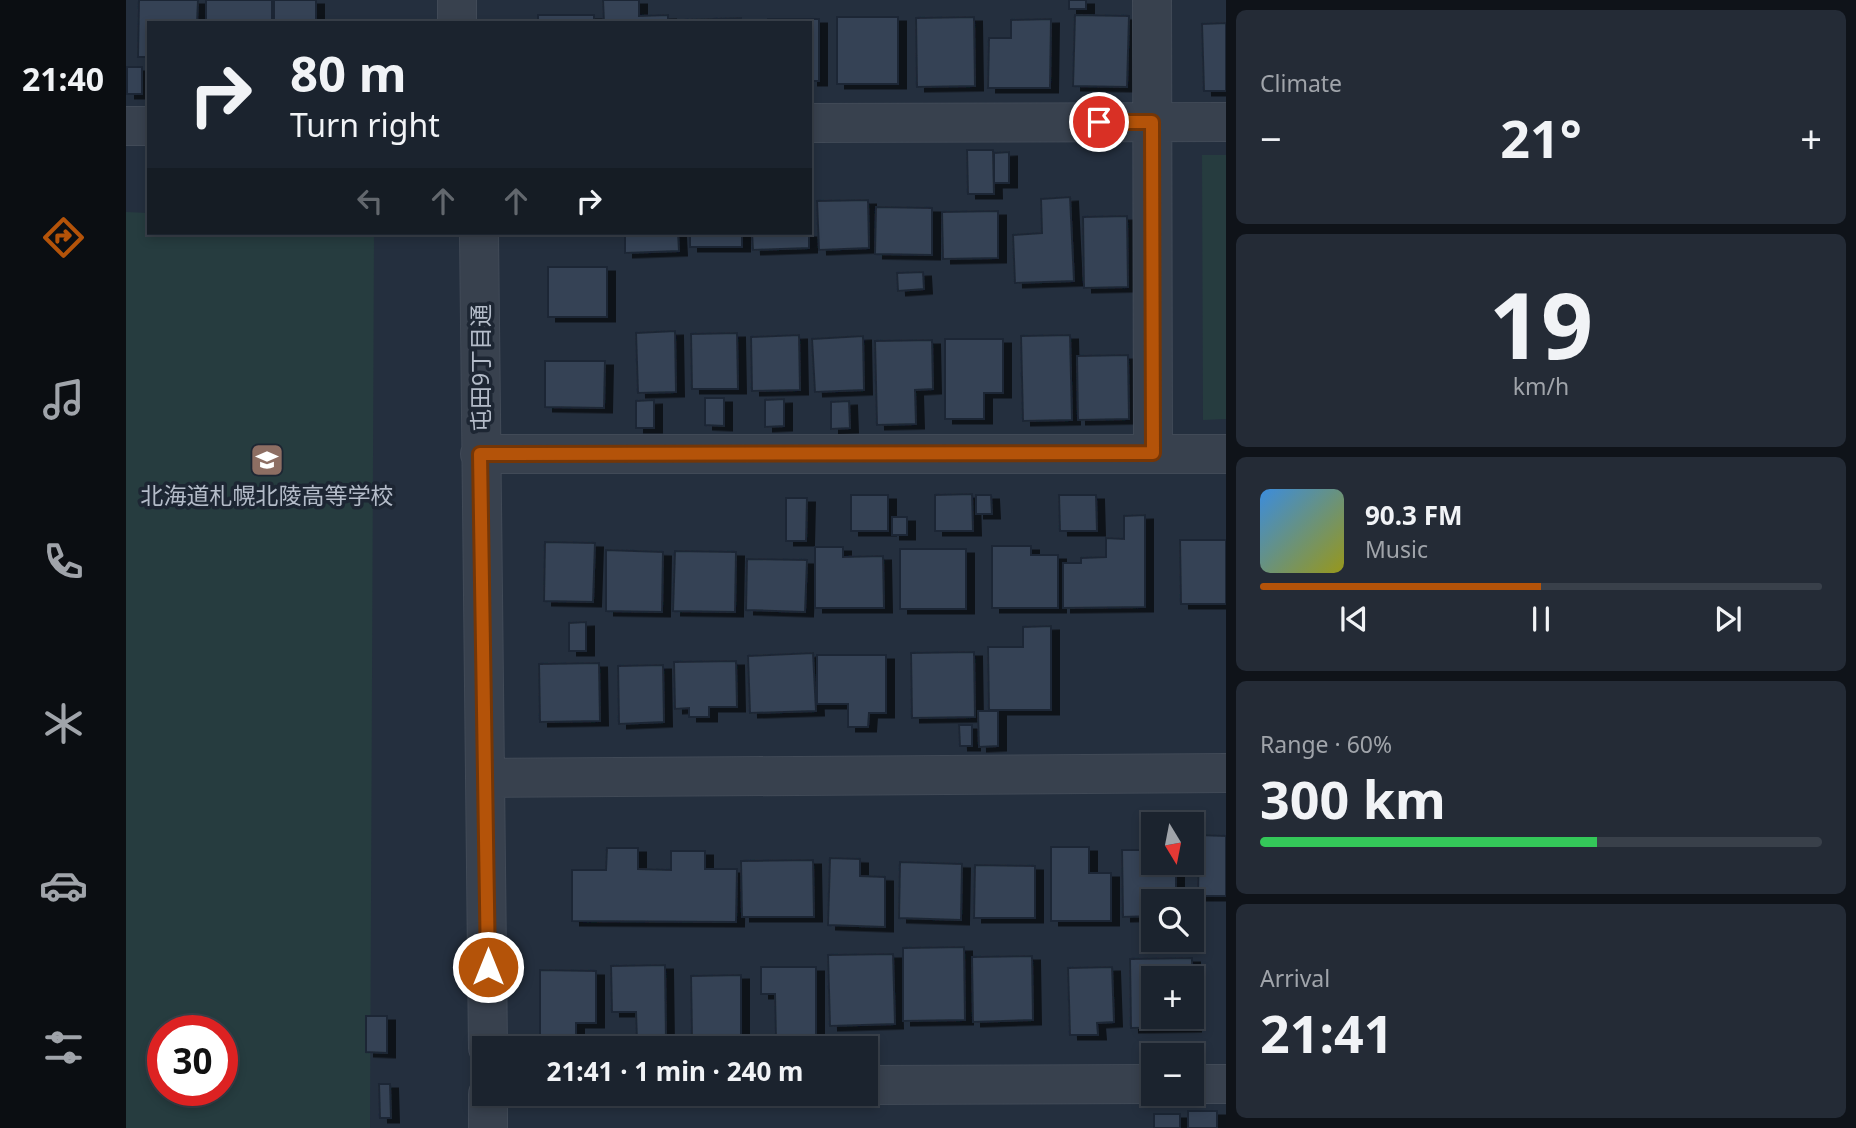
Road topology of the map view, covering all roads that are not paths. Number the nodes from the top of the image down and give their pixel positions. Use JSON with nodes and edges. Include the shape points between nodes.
{"nodes":[{"id":1,"x":457,"y":0,"type":"edge"},
{"id":2,"x":1152,"y":0,"type":"edge"},
{"id":3,"x":457,"y":21,"type":"edge"},
{"id":4,"x":1152,"y":122,"type":"junction"},
{"id":5,"x":1226,"y":122,"type":"edge"},
{"id":6,"x":812,"y":123,"type":"edge"},
{"id":7,"x":126,"y":126,"type":"edge"},
{"id":8,"x":147,"y":126,"type":"edge"},
{"id":9,"x":479,"y":235,"type":"edge"},
{"id":10,"x":1153,"y":453,"type":"junction"},
{"id":11,"x":480,"y":454,"type":"junction"},
{"id":12,"x":1226,"y":454,"type":"edge"},
{"id":13,"x":1226,"y":774,"type":"edge"},
{"id":14,"x":486,"y":778,"type":"junction"},
{"id":15,"x":488,"y":1036,"type":"edge"},
{"id":16,"x":878,"y":1084,"type":"edge"},
{"id":17,"x":1141,"y":1084,"type":"edge"},
{"id":18,"x":1204,"y":1084,"type":"edge"},
{"id":19,"x":1226,"y":1084,"type":"edge"},
{"id":20,"x":488,"y":1106,"type":"edge"},
{"id":21,"x":488,"y":1128,"type":"edge"}],
"edges":[{"from":1,"to":3,"type":"street"},
{"from":2,"to":4,"type":"street"},
{"from":4,"to":5,"type":"street"},
{"from":4,"to":6,"type":"street"},
{"from":4,"to":10,"type":"street"},
{"from":7,"to":8,"type":"street"},
{"from":9,"to":11,"type":"street","name":"屯田9丁目通"},
{"from":10,"to":11,"type":"street"},
{"from":10,"to":12,"type":"street"},
{"from":11,"to":14,"type":"street","name":"屯田9丁目通"},
{"from":13,"to":14,"type":"street"},
{"from":14,"to":15,"type":"street","name":"屯田9丁目通"},
{"from":16,"to":17,"type":"street"},
{"from":18,"to":19,"type":"street"},
{"from":20,"to":21,"type":"street"}]}
